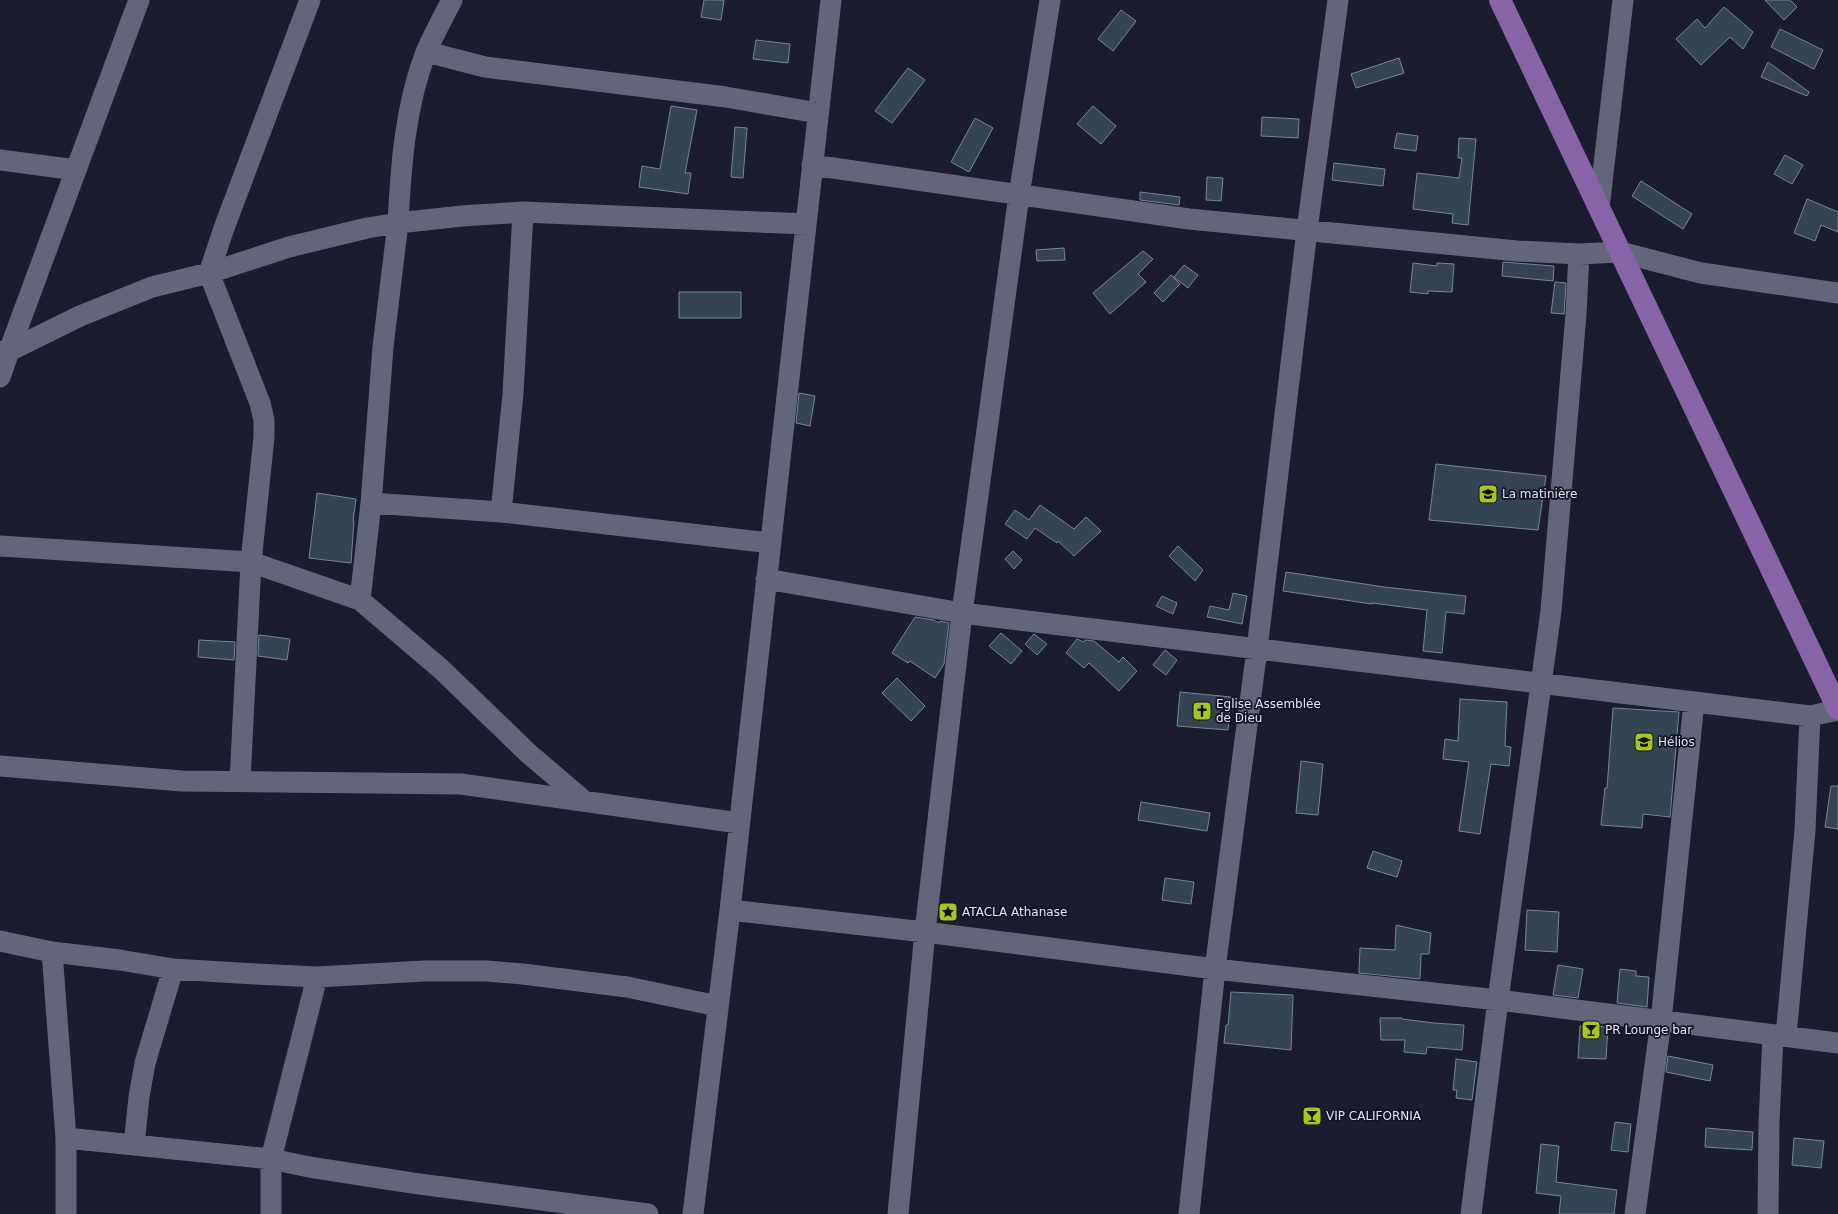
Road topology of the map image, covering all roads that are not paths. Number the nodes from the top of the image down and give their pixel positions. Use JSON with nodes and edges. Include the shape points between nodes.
{"nodes":[{"id":1,"x":140,"y":0,"type":"edge"},
{"id":2,"x":310,"y":0,"type":"edge"},
{"id":3,"x":452,"y":0,"type":"edge"},
{"id":4,"x":831,"y":0,"type":"edge"},
{"id":5,"x":1050,"y":0,"type":"edge"},
{"id":6,"x":1338,"y":0,"type":"edge"},
{"id":7,"x":1500,"y":0,"type":"edge"},
{"id":8,"x":1623,"y":0,"type":"edge"},
{"id":9,"x":427,"y":52,"type":"junction"},
{"id":10,"x":818,"y":112,"type":"junction"},
{"id":11,"x":0,"y":160,"type":"edge"},
{"id":12,"x":812,"y":166,"type":"junction"},
{"id":13,"x":76,"y":170,"type":"junction"},
{"id":14,"x":1019,"y":195,"type":"junction"},
{"id":15,"x":1599,"y":208,"type":"junction"},
{"id":16,"x":523,"y":212,"type":"junction"},
{"id":17,"x":398,"y":223,"type":"junction"},
{"id":18,"x":806,"y":224,"type":"junction"},
{"id":19,"x":1306,"y":230,"type":"junction"},
{"id":20,"x":1620,"y":252,"type":"junction"},
{"id":21,"x":1579,"y":254,"type":"junction"},
{"id":22,"x":209,"y":273,"type":"junction"},
{"id":23,"x":1838,"y":293,"type":"edge"},
{"id":24,"x":5,"y":351,"type":"edge"},
{"id":25,"x":0,"y":377,"type":"edge"},
{"id":26,"x":371,"y":503,"type":"junction"},
{"id":27,"x":501,"y":512,"type":"junction"},
{"id":28,"x":770,"y":543,"type":"junction"},
{"id":29,"x":0,"y":546,"type":"edge"},
{"id":30,"x":251,"y":562,"type":"junction"},
{"id":31,"x":766,"y":579,"type":"junction"},
{"id":32,"x":360,"y":600,"type":"junction"},
{"id":33,"x":962,"y":613,"type":"junction"},
{"id":34,"x":1257,"y":649,"type":"junction"},
{"id":35,"x":1541,"y":684,"type":"junction"},
{"id":36,"x":1694,"y":702,"type":"junction"},
{"id":37,"x":1838,"y":709,"type":"edge"},
{"id":38,"x":1810,"y":716,"type":"junction"},
{"id":39,"x":0,"y":766,"type":"edge"},
{"id":40,"x":240,"y":781,"type":"junction"},
{"id":41,"x":583,"y":800,"type":"junction"},
{"id":42,"x":739,"y":823,"type":"junction"},
{"id":43,"x":730,"y":910,"type":"junction"},
{"id":44,"x":925,"y":932,"type":"junction"},
{"id":45,"x":0,"y":940,"type":"edge"},
{"id":46,"x":52,"y":952,"type":"junction"},
{"id":47,"x":173,"y":969,"type":"junction"},
{"id":48,"x":1215,"y":969,"type":"junction"},
{"id":49,"x":317,"y":977,"type":"junction"},
{"id":50,"x":1498,"y":1000,"type":"junction"},
{"id":51,"x":718,"y":1006,"type":"junction"},
{"id":52,"x":1661,"y":1021,"type":"junction"},
{"id":53,"x":1780,"y":1036,"type":"junction"},
{"id":54,"x":1838,"y":1043,"type":"edge"},
{"id":55,"x":66,"y":1138,"type":"junction"},
{"id":56,"x":134,"y":1145,"type":"junction"},
{"id":57,"x":271,"y":1159,"type":"junction"},
{"id":58,"x":66,"y":1214,"type":"edge"},
{"id":59,"x":271,"y":1214,"type":"edge"},
{"id":60,"x":648,"y":1214,"type":"edge"},
{"id":61,"x":693,"y":1214,"type":"edge"},
{"id":62,"x":898,"y":1214,"type":"edge"},
{"id":63,"x":1188,"y":1214,"type":"edge"},
{"id":64,"x":1471,"y":1214,"type":"edge"},
{"id":65,"x":1635,"y":1214,"type":"edge"},
{"id":66,"x":1768,"y":1214,"type":"edge"}],
"edges":[{"from":1,"to":13,"type":"street"},
{"from":2,"to":22,"type":"street"},
{"from":3,"to":9,"type":"street"},
{"from":4,"to":10,"type":"street"},
{"from":5,"to":14,"type":"street"},
{"from":6,"to":19,"type":"street"},
{"from":7,"to":15,"type":"main road"},
{"from":8,"to":15,"type":"street"},
{"from":9,"to":10,"type":"street","via":[[484,67],[726,97]]},
{"from":9,"to":17,"type":"street","via":[[411,103],[405,135]]},
{"from":10,"to":12,"type":"street"},
{"from":11,"to":13,"type":"street"},
{"from":12,"to":14,"type":"street"},
{"from":12,"to":18,"type":"street"},
{"from":13,"to":24,"type":"street"},
{"from":14,"to":19,"type":"street","via":[[1189,219]]},
{"from":14,"to":33,"type":"street"},
{"from":15,"to":20,"type":"main road"},
{"from":16,"to":17,"type":"street"},
{"from":16,"to":18,"type":"street"},
{"from":16,"to":27,"type":"street","via":[[513,394]]},
{"from":17,"to":22,"type":"street","via":[[289,247]]},
{"from":17,"to":26,"type":"street","via":[[383,347]]},
{"from":18,"to":28,"type":"street"},
{"from":19,"to":21,"type":"street","via":[[1517,251]]},
{"from":19,"to":34,"type":"street"},
{"from":20,"to":21,"type":"street"},
{"from":20,"to":23,"type":"street","via":[[1701,273]]},
{"from":20,"to":37,"type":"main road"},
{"from":21,"to":35,"type":"street","via":[[1576,322],[1552,604]]},
{"from":22,"to":24,"type":"street","via":[[152,287],[80,316]]},
{"from":22,"to":30,"type":"street","via":[[260,403],[264,420]]},
{"from":24,"to":25,"type":"street"},
{"from":26,"to":27,"type":"street"},
{"from":26,"to":32,"type":"street"},
{"from":27,"to":28,"type":"street"},
{"from":28,"to":31,"type":"street"},
{"from":29,"to":30,"type":"street"},
{"from":30,"to":32,"type":"street"},
{"from":30,"to":40,"type":"street"},
{"from":31,"to":33,"type":"street"},
{"from":31,"to":42,"type":"street"},
{"from":32,"to":41,"type":"street","via":[[441,669],[528,753]]},
{"from":33,"to":34,"type":"street"},
{"from":33,"to":44,"type":"street"},
{"from":34,"to":35,"type":"street"},
{"from":34,"to":48,"type":"street"},
{"from":35,"to":36,"type":"street"},
{"from":35,"to":50,"type":"street"},
{"from":36,"to":38,"type":"street"},
{"from":36,"to":52,"type":"street"},
{"from":37,"to":38,"type":"street"},
{"from":38,"to":53,"type":"street","via":[[1804,830]]},
{"from":39,"to":40,"type":"street","via":[[182,781]]},
{"from":40,"to":41,"type":"street","via":[[461,784]]},
{"from":41,"to":42,"type":"street"},
{"from":42,"to":43,"type":"street"},
{"from":43,"to":44,"type":"street"},
{"from":43,"to":51,"type":"street"},
{"from":44,"to":48,"type":"street"},
{"from":44,"to":62,"type":"street"},
{"from":45,"to":46,"type":"street"},
{"from":46,"to":47,"type":"street"},
{"from":46,"to":55,"type":"street"},
{"from":47,"to":49,"type":"street"},
{"from":47,"to":56,"type":"street","via":[[145,1063]]},
{"from":48,"to":50,"type":"street"},
{"from":48,"to":63,"type":"street"},
{"from":49,"to":51,"type":"street","via":[[424,971],[487,971],[626,987]]},
{"from":49,"to":57,"type":"street"},
{"from":50,"to":52,"type":"street"},
{"from":50,"to":64,"type":"street"},
{"from":51,"to":61,"type":"street"},
{"from":52,"to":53,"type":"street"},
{"from":52,"to":65,"type":"street"},
{"from":53,"to":54,"type":"street"},
{"from":53,"to":66,"type":"street","via":[[1769,1123]]},
{"from":55,"to":56,"type":"street"},
{"from":55,"to":58,"type":"street"},
{"from":56,"to":57,"type":"street"},
{"from":57,"to":59,"type":"street"},
{"from":57,"to":60,"type":"street","via":[[420,1184]]}]}
